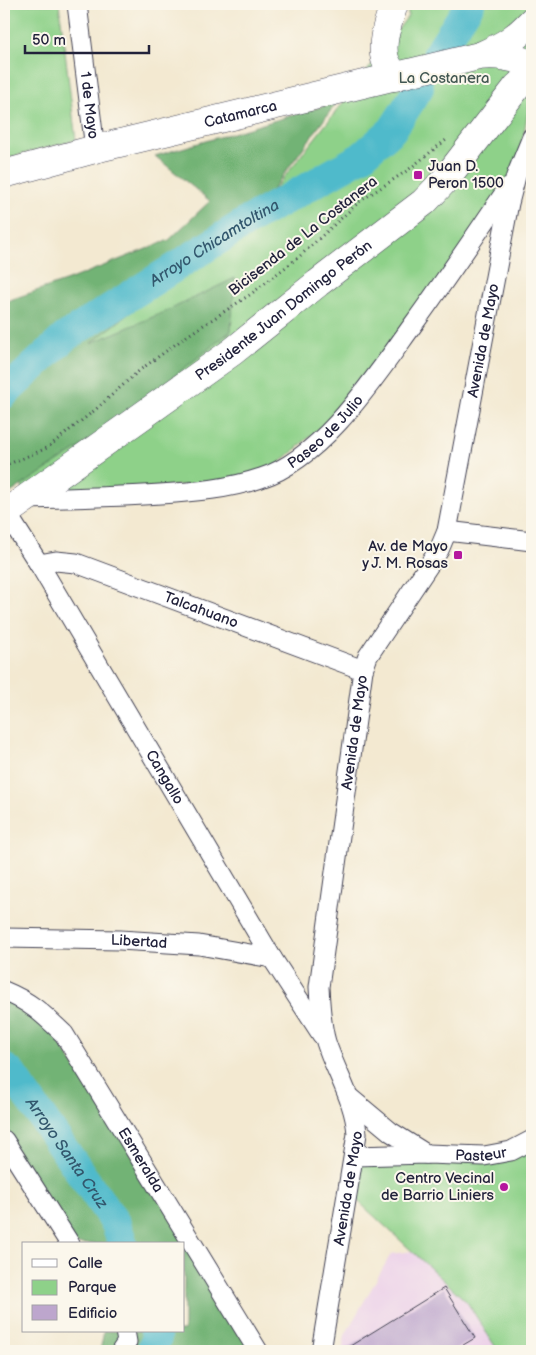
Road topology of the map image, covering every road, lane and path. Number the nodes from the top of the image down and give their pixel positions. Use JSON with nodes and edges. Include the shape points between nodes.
{"nodes":[{"id":1,"x":77,"y":4,"type":"edge"},
{"id":2,"x":394,"y":4,"type":"edge"},
{"id":3,"x":532,"y":21,"type":"edge"},
{"id":4,"x":478,"y":56,"type":"junction"},
{"id":5,"x":532,"y":63,"type":"edge"},
{"id":6,"x":532,"y":73,"type":"edge"},
{"id":7,"x":395,"y":77,"type":"junction"},
{"id":8,"x":450,"y":137,"type":"dead end"},
{"id":9,"x":532,"y":137,"type":"edge"},
{"id":10,"x":95,"y":149,"type":"junction"},
{"id":11,"x":4,"y":174,"type":"edge"},
{"id":12,"x":516,"y":176,"type":"junction"},
{"id":13,"x":4,"y":466,"type":"edge"},
{"id":14,"x":11,"y":509,"type":"edge"},
{"id":15,"x":447,"y":531,"type":"junction"},
{"id":16,"x":532,"y":541,"type":"edge"},
{"id":17,"x":39,"y":564,"type":"junction"},
{"id":18,"x":363,"y":670,"type":"junction"},
{"id":19,"x":4,"y":938,"type":"edge"},
{"id":20,"x":272,"y":958,"type":"junction"},
{"id":21,"x":4,"y":991,"type":"edge"},
{"id":22,"x":326,"y":1041,"type":"junction"},
{"id":23,"x":349,"y":1097,"type":"junction"},
{"id":24,"x":4,"y":1140,"type":"edge"},
{"id":25,"x":532,"y":1140,"type":"edge"},
{"id":26,"x":427,"y":1154,"type":"junction"},
{"id":27,"x":355,"y":1156,"type":"junction"},
{"id":28,"x":69,"y":1242,"type":"edge"},
{"id":29,"x":125,"y":1332,"type":"edge"},
{"id":30,"x":122,"y":1351,"type":"edge"},
{"id":31,"x":258,"y":1351,"type":"edge"},
{"id":32,"x":321,"y":1351,"type":"edge"}],
"edges":[{"from":1,"to":10,"type":"street","name":"1 de Mayo"},
{"from":2,"to":7,"type":"street","via":[[384,49],[385,60]]},
{"from":3,"to":4,"type":"street","name":"Catamarca","via":[[504,45]]},
{"from":3,"to":5,"type":"street","via":[[527,44]]},
{"from":4,"to":5,"type":"street","name":"Catamarca","via":[[492,54]]},
{"from":4,"to":7,"type":"street","name":"Catamarca"},
{"from":6,"to":14,"type":"street","name":"Presidente Juan Domingo Perón","via":[[517,87],[424,202],[232,352]]},
{"from":7,"to":10,"type":"street","name":"Catamarca"},
{"from":8,"to":13,"type":"path","name":"Bicisenda de La Costanera","via":[[359,202],[252,294],[140,370],[47,448]]},
{"from":9,"to":12,"type":"street","name":"Avenida de Mayo"},
{"from":10,"to":11,"type":"street","name":"Catamarca"},
{"from":12,"to":14,"type":"street","name":"Paseo de Julio","via":[[365,389],[338,422],[288,467],[262,478],[201,491]]},
{"from":12,"to":15,"type":"street","name":"Avenida de Mayo"},
{"from":14,"to":17,"type":"street","name":"Cangallo"},
{"from":15,"to":16,"type":"street"},
{"from":15,"to":18,"type":"street","name":"Avenida de Mayo","via":[[439,550],[368,656]]},
{"from":17,"to":18,"type":"street","name":"Talcahuano","via":[[56,561],[76,563]]},
{"from":17,"to":20,"type":"street","name":"Cangallo"},
{"from":18,"to":22,"type":"street","name":"Avenida de Mayo","via":[[320,968],[320,1008]]},
{"from":19,"to":20,"type":"street","name":"Libertad","via":[[189,945]]},
{"from":20,"to":22,"type":"street","name":"Cangallo"},
{"from":21,"to":31,"type":"street","name":"Esmeralda","via":[[38,1009],[64,1034]]},
{"from":22,"to":23,"type":"street","name":"Avenida de Mayo"},
{"from":23,"to":26,"type":"street","name":"Pasteur","via":[[391,1132]]},
{"from":23,"to":27,"type":"street","name":"Avenida de Mayo","via":[[357,1125]]},
{"from":24,"to":28,"type":"street"},
{"from":25,"to":26,"type":"street","name":"Pasteur","via":[[511,1151],[484,1156]]},
{"from":26,"to":27,"type":"street","name":"Pasteur"},
{"from":27,"to":32,"type":"street","name":"Avenida de Mayo"},
{"from":29,"to":30,"type":"street","via":[[127,1342]]}]}
